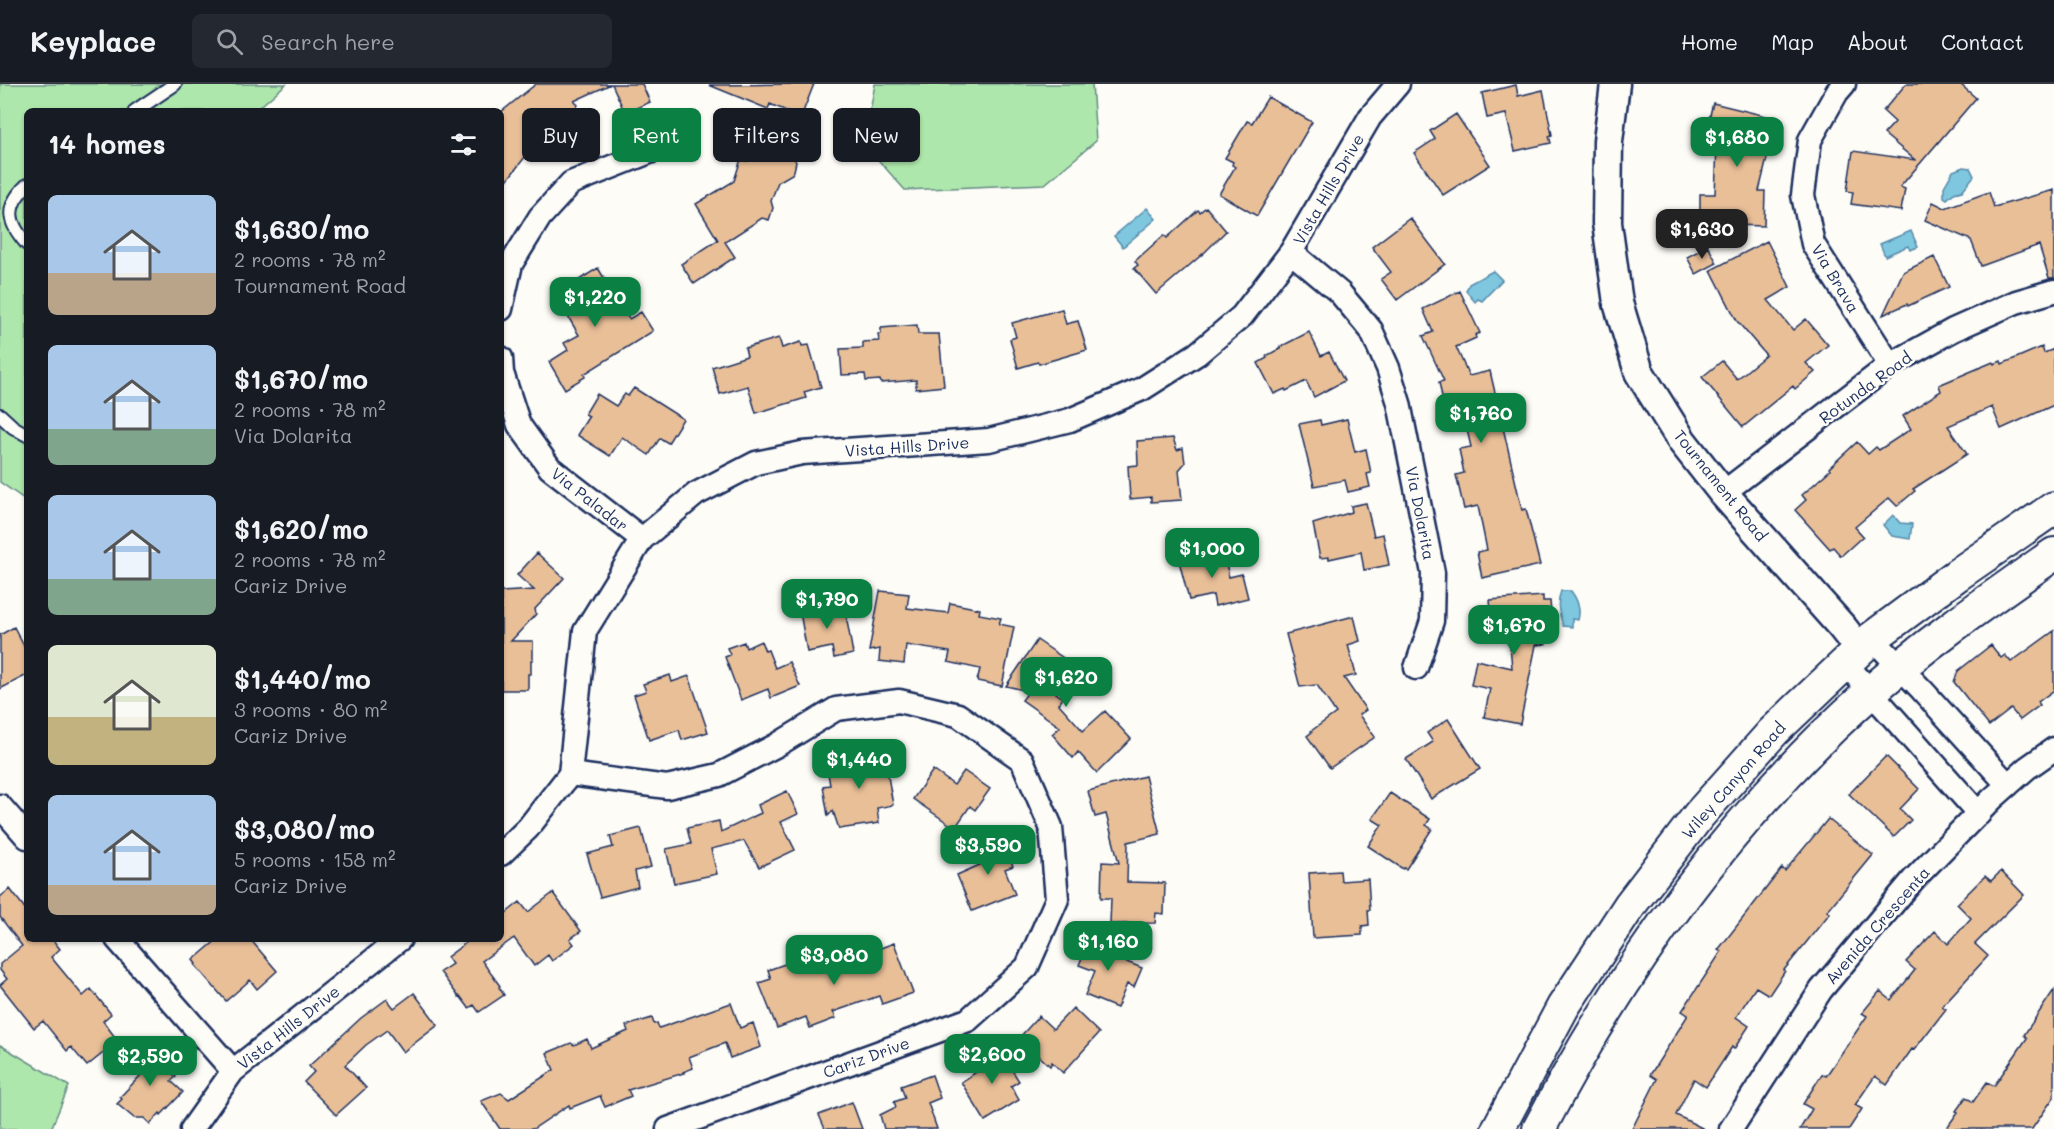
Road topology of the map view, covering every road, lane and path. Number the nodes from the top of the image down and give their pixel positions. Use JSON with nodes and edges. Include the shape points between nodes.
{"nodes":[{"id":1,"x":175,"y":84,"type":"edge"},
{"id":2,"x":1398,"y":84,"type":"edge"},
{"id":3,"x":1615,"y":84,"type":"edge"},
{"id":4,"x":1844,"y":84,"type":"edge"},
{"id":5,"x":139,"y":108,"type":"edge"},
{"id":6,"x":624,"y":162,"type":"edge"},
{"id":7,"x":24,"y":188,"type":"edge"},
{"id":8,"x":24,"y":241,"type":"edge"},
{"id":9,"x":1292,"y":252,"type":"junction"},
{"id":10,"x":2054,"y":291,"type":"edge"},
{"id":11,"x":504,"y":296,"type":"edge"},
{"id":12,"x":1890,"y":365,"type":"junction"},
{"id":13,"x":504,"y":379,"type":"edge"},
{"id":14,"x":0,"y":415,"type":"edge"},
{"id":15,"x":24,"y":433,"type":"edge"},
{"id":16,"x":1723,"y":493,"type":"junction"},
{"id":17,"x":2054,"y":508,"type":"edge"},
{"id":18,"x":642,"y":539,"type":"junction"},
{"id":19,"x":2054,"y":554,"type":"edge"},
{"id":20,"x":1859,"y":651,"type":"junction"},
{"id":21,"x":1416,"y":668,"type":"dead end"},
{"id":22,"x":1900,"y":668,"type":"junction"},
{"id":23,"x":1872,"y":691,"type":"junction"},
{"id":24,"x":2054,"y":749,"type":"edge"},
{"id":25,"x":570,"y":774,"type":"junction"},
{"id":26,"x":2008,"y":785,"type":"junction"},
{"id":27,"x":0,"y":806,"type":"edge"},
{"id":28,"x":1979,"y":814,"type":"junction"},
{"id":29,"x":24,"y":834,"type":"edge"},
{"id":30,"x":504,"y":851,"type":"edge"},
{"id":31,"x":120,"y":942,"type":"edge"},
{"id":32,"x":396,"y":942,"type":"edge"},
{"id":33,"x":233,"y":1071,"type":"junction"},
{"id":34,"x":192,"y":1129,"type":"edge"},
{"id":35,"x":668,"y":1129,"type":"edge"},
{"id":36,"x":1498,"y":1129,"type":"edge"},
{"id":37,"x":1539,"y":1129,"type":"edge"},
{"id":38,"x":1731,"y":1129,"type":"edge"}],
"edges":[{"from":1,"to":5,"type":"lane"},
{"from":2,"to":9,"type":"street","name":"Vista Hills Drive","via":[[1370,117]]},
{"from":3,"to":16,"type":"street","name":"Tournament Road","via":[[1608,141],[1607,223],[1618,303],[1639,372],[1682,441]]},
{"from":4,"to":12,"type":"street","name":"Via Brava","via":[[1810,140],[1803,195],[1813,244]]},
{"from":6,"to":11,"type":"street","via":[[571,183],[540,217],[511,264]]},
{"from":7,"to":8,"type":"lane","via":[[16,196],[11,213],[16,232]]},
{"from":9,"to":18,"type":"street","name":"Vista Hills Drive","via":[[1242,316],[1197,354],[1142,389],[1070,420],[989,440],[802,453],[756,463],[696,494]]},
{"from":9,"to":21,"type":"street","name":"Via Dolarita","via":[[1340,293],[1371,330],[1399,403],[1433,573],[1432,621]]},
{"from":10,"to":12,"type":"street","name":"Rotunda Road","via":[[2016,302],[1953,330]]},
{"from":12,"to":16,"type":"street","name":"Rotunda Road"},
{"from":13,"to":18,"type":"street","name":"Via Paladar","via":[[519,425],[550,468]]},
{"from":14,"to":15,"type":"lane"},
{"from":16,"to":20,"type":"street","name":"Tournament Road"},
{"from":17,"to":20,"type":"main road","name":"Wiley Canyon Road","via":[[1957,575]]},
{"from":18,"to":25,"type":"street","name":"Vista Hills Drive","via":[[585,631]]},
{"from":19,"to":22,"type":"main road"},
{"from":20,"to":22,"type":"street","name":"Tournament Road"},
{"from":20,"to":23,"type":"street","name":"Tournament Road"},
{"from":20,"to":36,"type":"main road","name":"Wiley Canyon Road","via":[[1773,732],[1699,815],[1630,905],[1563,1007]]},
{"from":22,"to":23,"type":"main road"},
{"from":22,"to":26,"type":"street","name":"Tournament Road"},
{"from":23,"to":28,"type":"street","name":"Tournament Road"},
{"from":23,"to":37,"type":"main road","via":[[1800,760],[1717,854],[1615,996]]},
{"from":24,"to":26,"type":"street","name":"Avenida Crescenta"},
{"from":25,"to":30,"type":"street","via":[[528,828]]},
{"from":25,"to":35,"type":"street","name":"Cariz Drive","via":[[667,787],[719,774],[836,710],[899,701],[958,715],[1022,760],[1051,826],[1057,899],[1027,967],[968,1020]]},
{"from":26,"to":28,"type":"street","name":"Avenida Crescenta"},
{"from":27,"to":29,"type":"street"},
{"from":28,"to":38,"type":"street","name":"Avenida Crescenta","via":[[1913,880],[1821,990]]},
{"from":31,"to":33,"type":"street"},
{"from":32,"to":33,"type":"street","name":"Vista Hills Drive"},
{"from":33,"to":34,"type":"street","name":"Vista Hills Drive"}]}
